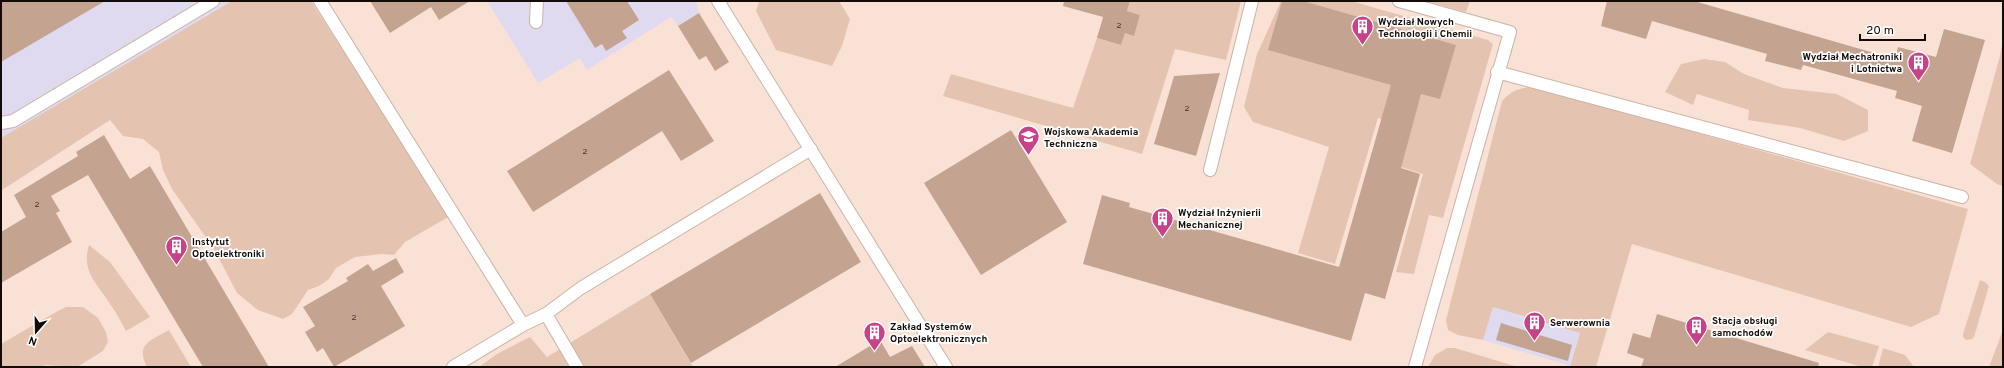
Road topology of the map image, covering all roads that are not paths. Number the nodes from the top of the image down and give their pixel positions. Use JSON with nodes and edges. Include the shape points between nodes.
{"nodes":[{"id":1,"x":213,"y":1,"type":"edge"},
{"id":2,"x":320,"y":1,"type":"edge"},
{"id":3,"x":537,"y":1,"type":"edge"},
{"id":4,"x":718,"y":1,"type":"edge"},
{"id":5,"x":1252,"y":1,"type":"edge"},
{"id":6,"x":1399,"y":1,"type":"edge"},
{"id":7,"x":536,"y":22,"type":"dead end"},
{"id":8,"x":1497,"y":72,"type":"junction"},
{"id":9,"x":1,"y":123,"type":"edge"},
{"id":10,"x":811,"y":149,"type":"junction"},
{"id":11,"x":1210,"y":170,"type":"dead end"},
{"id":12,"x":1962,"y":197,"type":"dead end"},
{"id":13,"x":546,"y":314,"type":"junction"},
{"id":14,"x":522,"y":325,"type":"junction"},
{"id":15,"x":453,"y":367,"type":"edge"},
{"id":16,"x":577,"y":367,"type":"edge"},
{"id":17,"x":946,"y":367,"type":"edge"},
{"id":18,"x":1415,"y":367,"type":"edge"}],
"edges":[{"from":1,"to":9,"type":"lane","via":[[13,121]]},
{"from":2,"to":14,"type":"lane"},
{"from":3,"to":7,"type":"lane"},
{"from":4,"to":10,"type":"lane"},
{"from":5,"to":11,"type":"lane"},
{"from":6,"to":8,"type":"lane","via":[[1510,32]]},
{"from":8,"to":12,"type":"lane"},
{"from":8,"to":18,"type":"lane"},
{"from":10,"to":13,"type":"lane","via":[[581,288]]},
{"from":10,"to":17,"type":"lane"},
{"from":13,"to":14,"type":"lane"},
{"from":13,"to":16,"type":"lane"},
{"from":14,"to":15,"type":"lane"}]}
